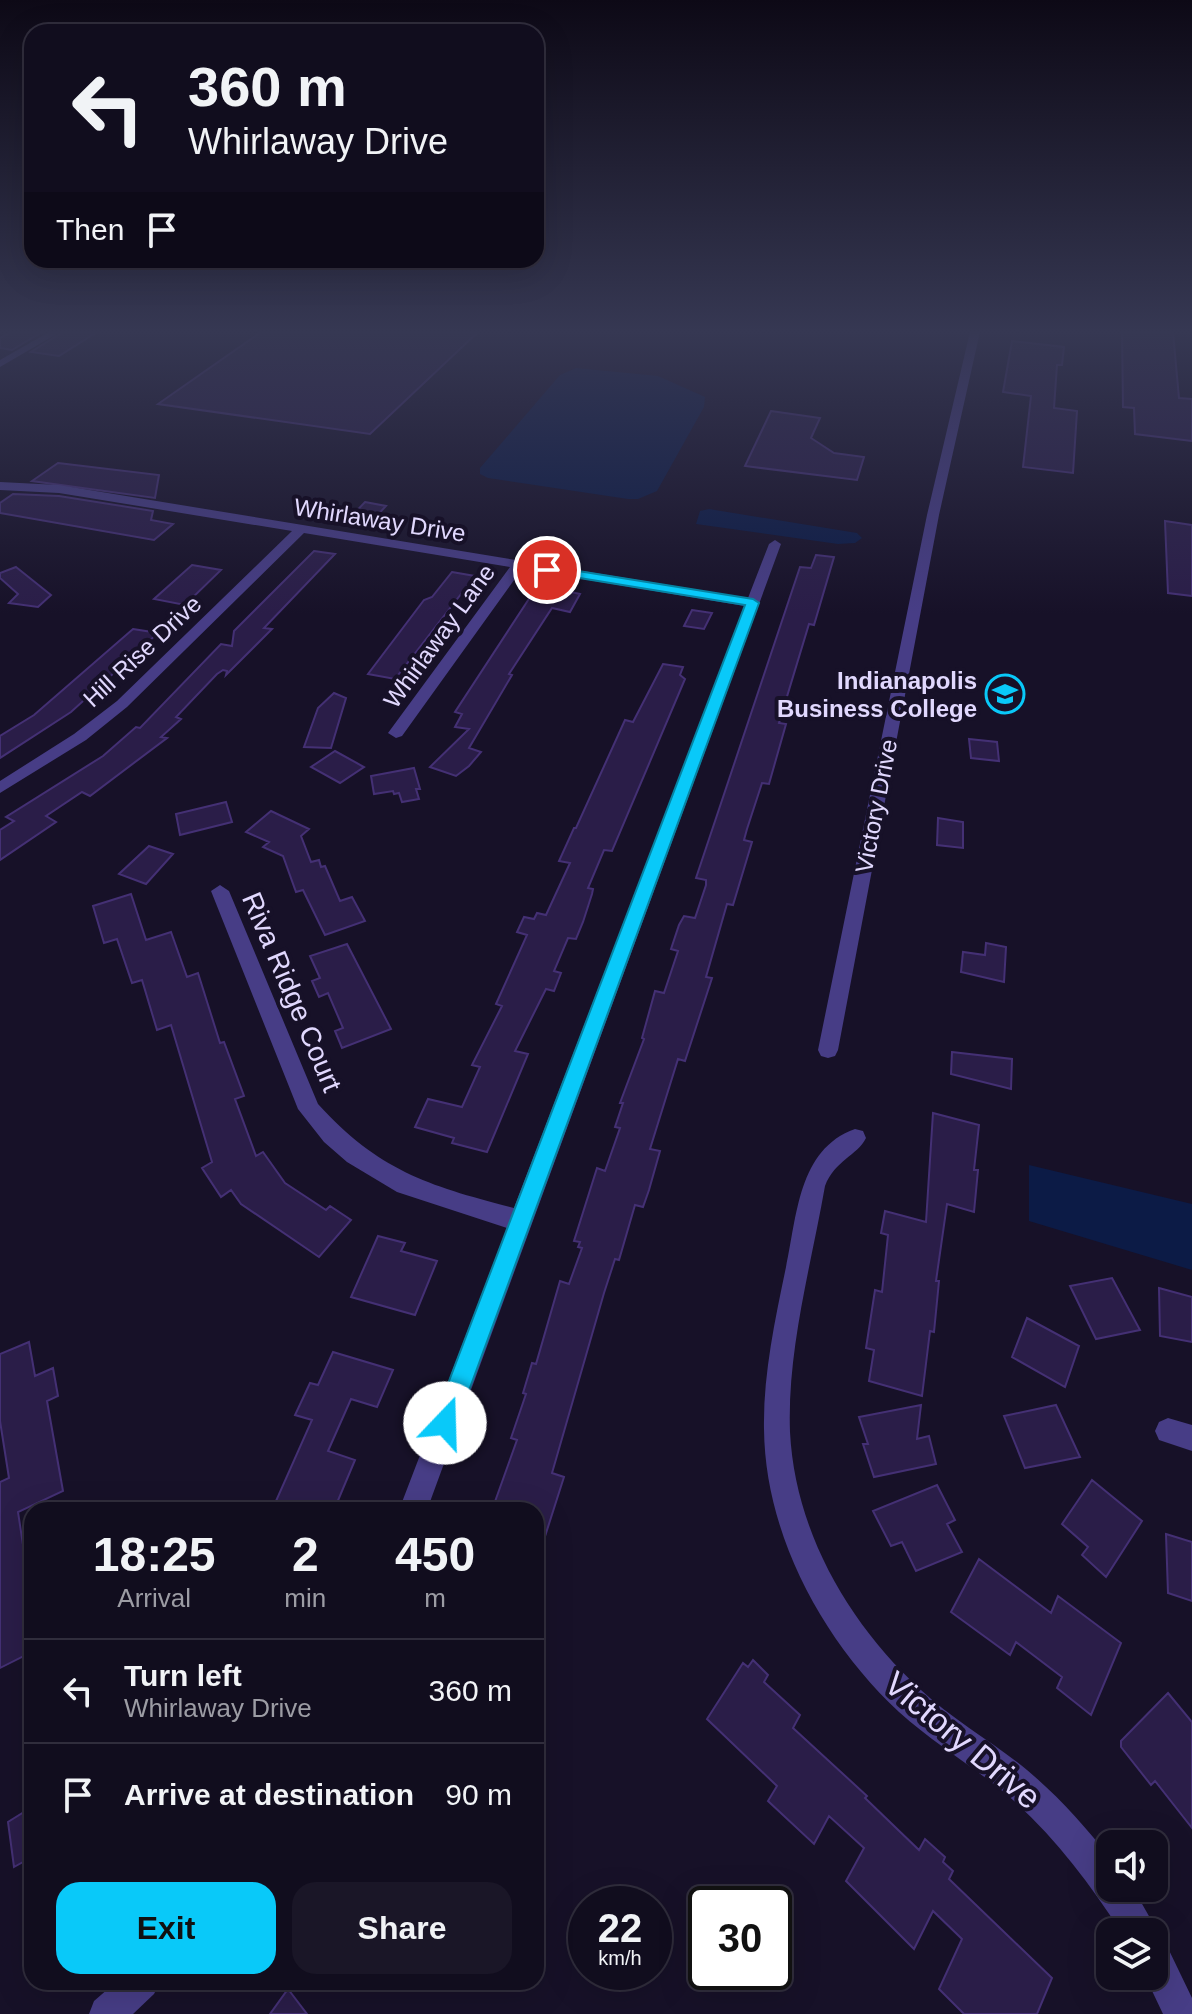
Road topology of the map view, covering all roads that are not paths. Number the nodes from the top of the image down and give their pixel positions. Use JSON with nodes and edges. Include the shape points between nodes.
{"nodes":[{"id":1,"x":954,"y":426,"type":"edge"},
{"id":2,"x":0,"y":486,"type":"edge"},
{"id":3,"x":300,"y":530,"type":"junction"},
{"id":4,"x":775,"y":544,"type":"dead end"},
{"id":5,"x":518,"y":565,"type":"junction"},
{"id":6,"x":753,"y":603,"type":"junction"},
{"id":7,"x":396,"y":733,"type":"dead end"},
{"id":8,"x":0,"y":788,"type":"edge"},
{"id":9,"x":220,"y":891,"type":"dead end"},
{"id":10,"x":828,"y":1050,"type":"dead end"},
{"id":11,"x":855,"y":1138,"type":"dead end"},
{"id":12,"x":522,"y":1221,"type":"junction"},
{"id":13,"x":416,"y":1502,"type":"edge"},
{"id":14,"x":1096,"y":1867,"type":"edge"},
{"id":15,"x":1168,"y":1986,"type":"edge"},
{"id":16,"x":133,"y":1990,"type":"edge"},
{"id":17,"x":107,"y":2014,"type":"edge"},
{"id":18,"x":1181,"y":2014,"type":"edge"}],
"edges":[{"from":1,"to":10,"type":"street","name":"Victory Drive"},
{"from":2,"to":3,"type":"street","name":"Whirlaway Drive","via":[[59,489]]},
{"from":3,"to":5,"type":"street","name":"Whirlaway Drive"},
{"from":3,"to":8,"type":"street","name":"Hill Rise Drive","via":[[122,704]]},
{"from":4,"to":6,"type":"street"},
{"from":5,"to":6,"type":"street","name":"Whirlaway Drive"},
{"from":5,"to":7,"type":"street","name":"Whirlaway Lane"},
{"from":6,"to":12,"type":"street"},
{"from":9,"to":12,"type":"street","name":"Riva Ridge Court","via":[[309,1109],[332,1138],[402,1185]]},
{"from":11,"to":14,"type":"street","name":"Victory Drive","via":[[826,1160],[814,1186],[779,1394],[780,1467],[788,1507],[815,1575],[883,1673],[939,1726],[1032,1795]]},
{"from":12,"to":13,"type":"street"},
{"from":15,"to":18,"type":"street"},
{"from":16,"to":17,"type":"street"}]}
